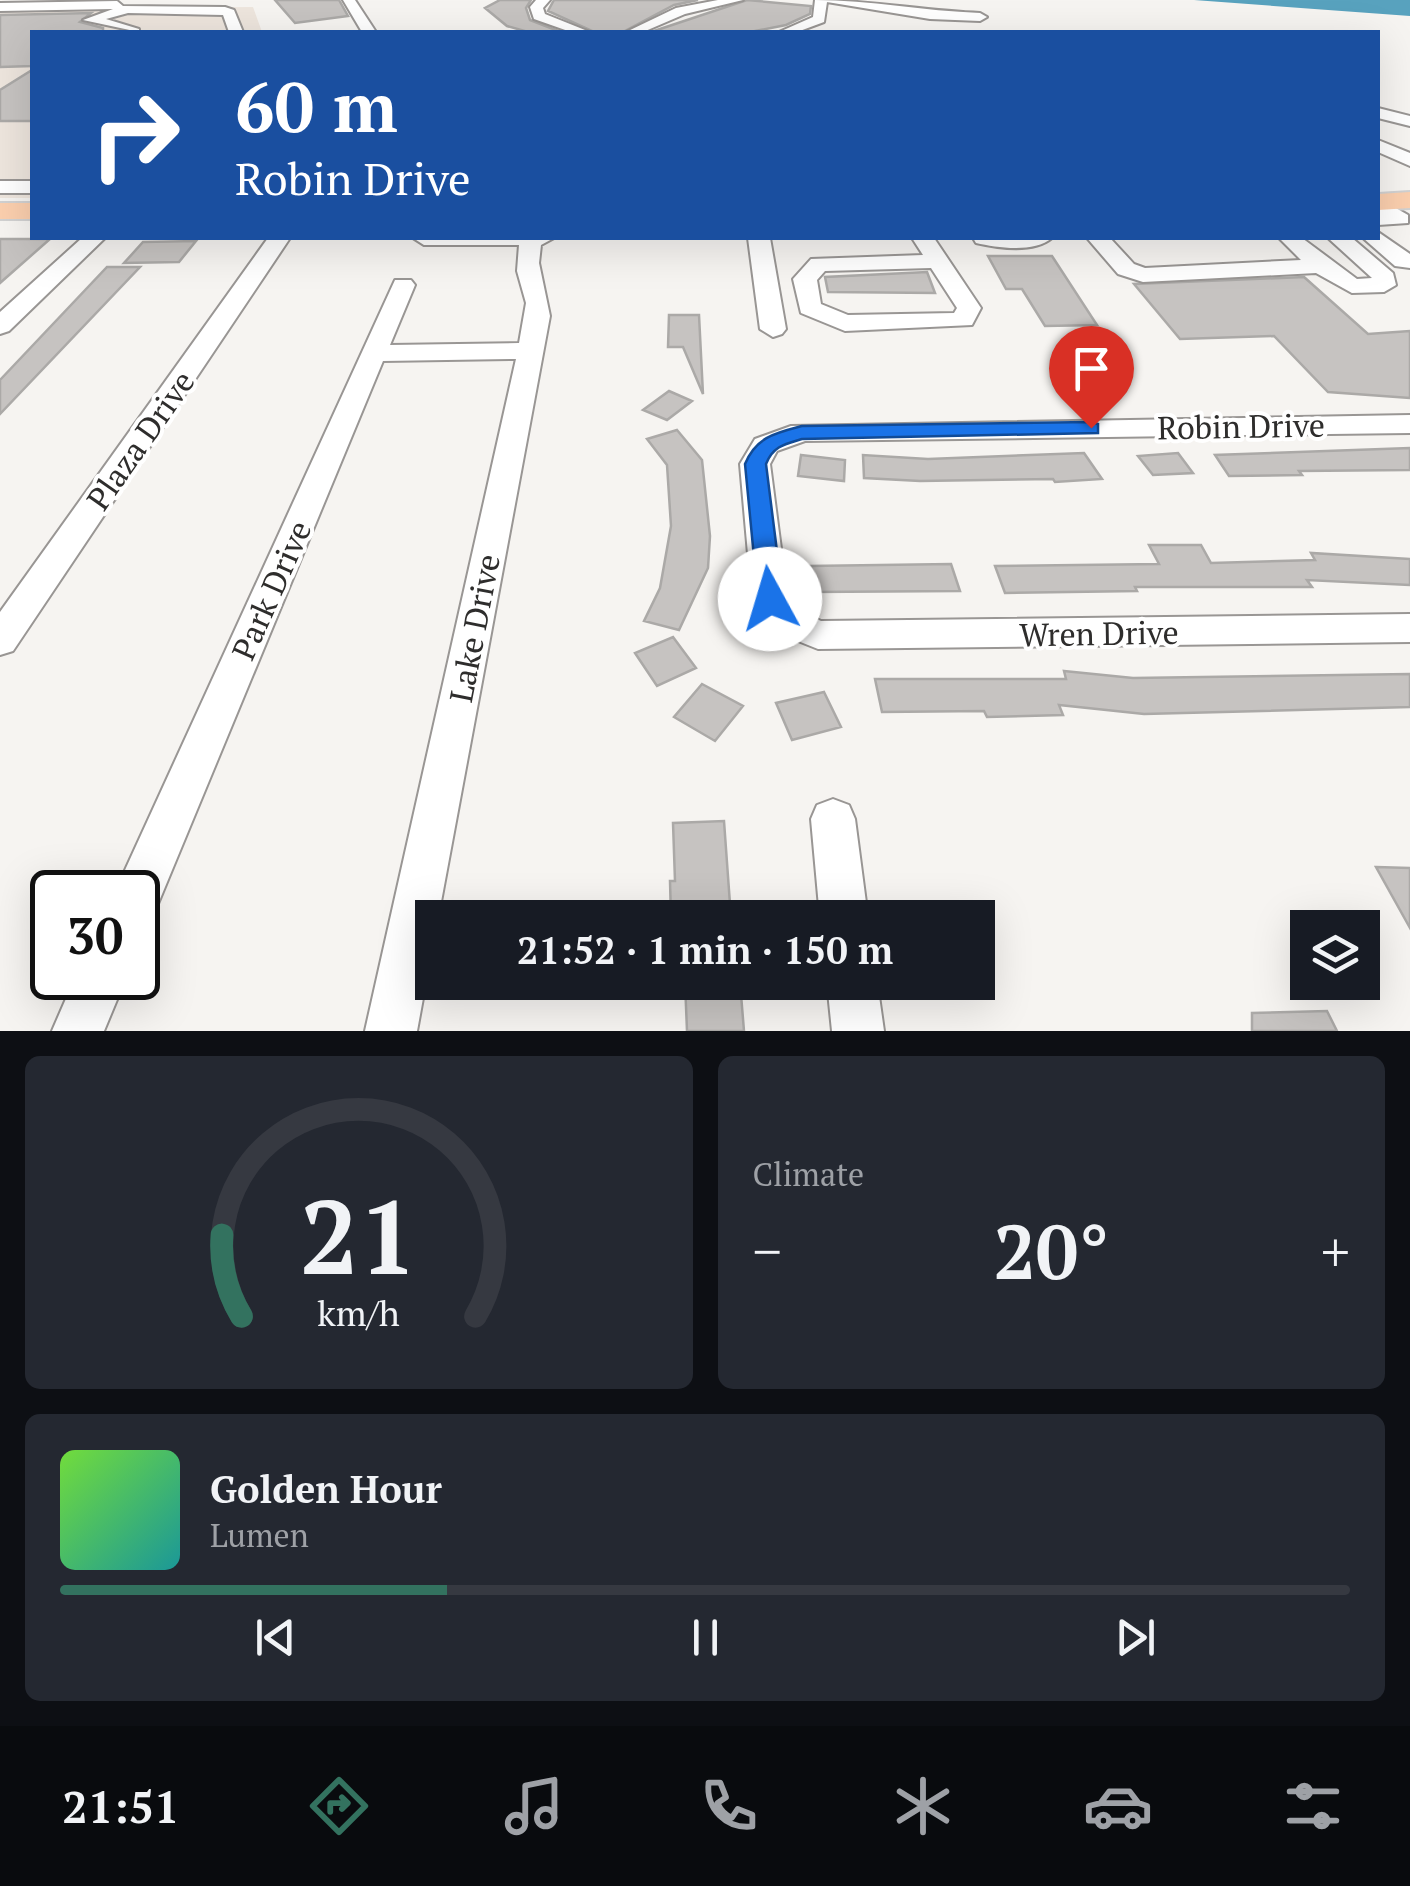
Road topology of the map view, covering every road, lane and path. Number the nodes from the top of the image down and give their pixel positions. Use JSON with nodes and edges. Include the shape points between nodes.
{"nodes":[{"id":1,"x":151,"y":0,"type":"edge"},
{"id":2,"x":349,"y":0,"type":"edge"},
{"id":3,"x":544,"y":0,"type":"edge"},
{"id":4,"x":737,"y":0,"type":"edge"},
{"id":5,"x":821,"y":0,"type":"edge"},
{"id":6,"x":832,"y":0,"type":"edge"},
{"id":7,"x":0,"y":8,"type":"edge"},
{"id":8,"x":996,"y":15,"type":"dead end"},
{"id":9,"x":132,"y":30,"type":"edge"},
{"id":10,"x":235,"y":30,"type":"edge"},
{"id":11,"x":368,"y":30,"type":"edge"},
{"id":12,"x":578,"y":30,"type":"edge"},
{"id":13,"x":638,"y":30,"type":"edge"},
{"id":14,"x":791,"y":30,"type":"edge"},
{"id":15,"x":1380,"y":114,"type":"edge"},
{"id":16,"x":1410,"y":121,"type":"edge"},
{"id":17,"x":1380,"y":145,"type":"edge"},
{"id":18,"x":1410,"y":162,"type":"edge"},
{"id":19,"x":0,"y":168,"type":"edge"},
{"id":20,"x":30,"y":168,"type":"edge"},
{"id":21,"x":1380,"y":169,"type":"edge"},
{"id":22,"x":0,"y":187,"type":"edge"},
{"id":23,"x":30,"y":187,"type":"edge"},
{"id":24,"x":0,"y":211,"type":"edge"},
{"id":25,"x":30,"y":211,"type":"edge"},
{"id":26,"x":92,"y":240,"type":"edge"},
{"id":27,"x":278,"y":240,"type":"edge"},
{"id":28,"x":537,"y":240,"type":"edge"},
{"id":29,"x":759,"y":240,"type":"edge"},
{"id":30,"x":924,"y":240,"type":"edge"},
{"id":31,"x":992,"y":240,"type":"edge"},
{"id":32,"x":1020,"y":240,"type":"edge"},
{"id":33,"x":1100,"y":240,"type":"edge"},
{"id":34,"x":1292,"y":240,"type":"edge"},
{"id":35,"x":1340,"y":240,"type":"edge"},
{"id":36,"x":1376,"y":240,"type":"edge"},
{"id":37,"x":1410,"y":261,"type":"edge"},
{"id":38,"x":936,"y":262,"type":"junction"},
{"id":39,"x":1321,"y":266,"type":"junction"},
{"id":40,"x":404,"y":285,"type":"dead end"},
{"id":41,"x":0,"y":326,"type":"edge"},
{"id":42,"x":773,"y":329,"type":"dead end"},
{"id":43,"x":530,"y":350,"type":"junction"},
{"id":44,"x":375,"y":352,"type":"junction"},
{"id":45,"x":1410,"y":424,"type":"edge"},
{"id":46,"x":791,"y":623,"type":"joint"},
{"id":47,"x":1410,"y":628,"type":"edge"},
{"id":48,"x":0,"y":641,"type":"edge"},
{"id":49,"x":832,"y":819,"type":"dead end"},
{"id":50,"x":149,"y":870,"type":"edge"},
{"id":51,"x":842,"y":900,"type":"edge"},
{"id":52,"x":91,"y":1000,"type":"edge"},
{"id":53,"x":854,"y":1000,"type":"edge"},
{"id":54,"x":78,"y":1031,"type":"edge"},
{"id":55,"x":391,"y":1031,"type":"edge"},
{"id":56,"x":858,"y":1031,"type":"edge"}],
"edges":[{"from":1,"to":7,"type":"street"},
{"from":2,"to":11,"type":"street"},
{"from":3,"to":12,"type":"street","via":[[536,7],[539,16]]},
{"from":4,"to":13,"type":"street","via":[[682,11]]},
{"from":5,"to":14,"type":"street","via":[[819,19]]},
{"from":6,"to":8,"type":"street","via":[[930,16]]},
{"from":9,"to":10,"type":"street","via":[[90,20],[127,9],[225,11]]},
{"from":15,"to":16,"type":"street"},
{"from":17,"to":18,"type":"street"},
{"from":18,"to":21,"type":"street"},
{"from":19,"to":20,"type":"street"},
{"from":22,"to":23,"type":"street"},
{"from":24,"to":25,"type":"main road"},
{"from":26,"to":41,"type":"street"},
{"from":27,"to":48,"type":"street","name":"Plaza Drive"},
{"from":28,"to":43,"type":"street","name":"Lake Drive","via":[[525,263],[540,291]]},
{"from":29,"to":42,"type":"street"},
{"from":30,"to":38,"type":"street"},
{"from":31,"to":32,"type":"street"},
{"from":33,"to":39,"type":"street","via":[[1126,269],[1143,275]]},
{"from":34,"to":39,"type":"street"},
{"from":35,"to":39,"type":"street","via":[[1385,278],[1384,285],[1352,286]]},
{"from":36,"to":37,"type":"street"},
{"from":38,"to":38,"type":"street","via":[[969,308],[963,320],[845,323],[810,308],[804,279],[819,264]]},
{"from":40,"to":44,"type":"street","name":"Park Drive"},
{"from":43,"to":44,"type":"street"},
{"from":43,"to":55,"type":"street","name":"Lake Drive"},
{"from":44,"to":50,"type":"street","name":"Park Drive"},
{"from":45,"to":46,"type":"street","name":"Robin Drive","via":[[802,432],[773,440],[755,464],[770,599]]},
{"from":46,"to":47,"type":"street","name":"Wren Drive","via":[[829,638]]},
{"from":49,"to":51,"type":"street"},
{"from":52,"to":54,"type":"street"},
{"from":53,"to":56,"type":"street"}]}
